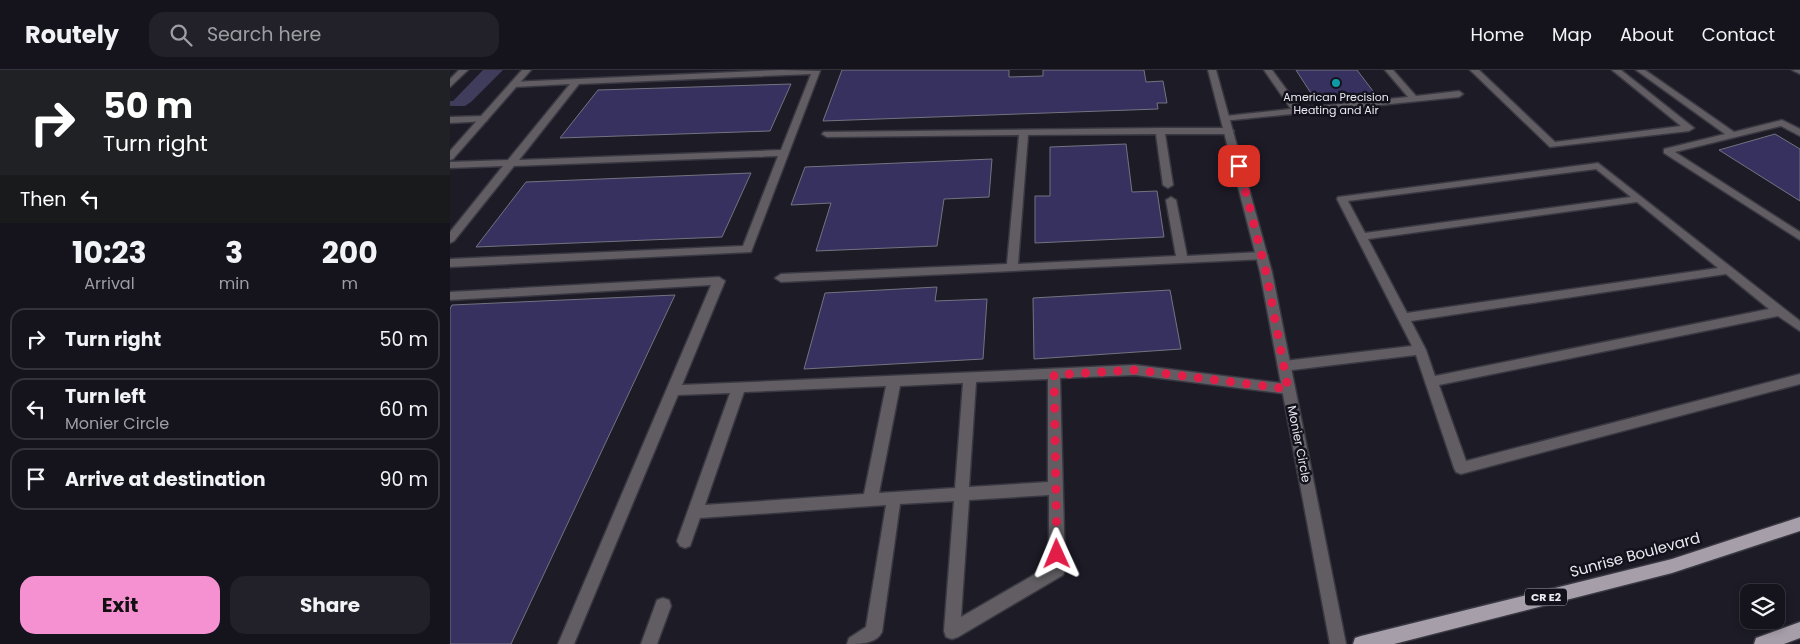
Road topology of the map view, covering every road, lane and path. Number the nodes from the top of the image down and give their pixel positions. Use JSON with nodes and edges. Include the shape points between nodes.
{"nodes":[{"id":1,"x":464,"y":70,"type":"edge"},
{"id":2,"x":527,"y":70,"type":"edge"},
{"id":3,"x":1212,"y":70,"type":"edge"},
{"id":4,"x":1268,"y":70,"type":"edge"},
{"id":5,"x":1389,"y":70,"type":"edge"},
{"id":6,"x":1474,"y":70,"type":"edge"},
{"id":7,"x":1616,"y":70,"type":"edge"},
{"id":8,"x":1640,"y":70,"type":"edge"},
{"id":9,"x":1796,"y":70,"type":"edge"},
{"id":10,"x":1800,"y":72,"type":"edge"},
{"id":11,"x":576,"y":82,"type":"junction"},
{"id":12,"x":450,"y":84,"type":"edge"},
{"id":13,"x":514,"y":84,"type":"junction"},
{"id":14,"x":1459,"y":94,"type":"dead end"},
{"id":15,"x":1414,"y":99,"type":"junction"},
{"id":16,"x":1297,"y":111,"type":"junction"},
{"id":17,"x":484,"y":118,"type":"junction"},
{"id":18,"x":450,"y":120,"type":"edge"},
{"id":19,"x":1800,"y":122,"type":"edge"},
{"id":20,"x":1782,"y":123,"type":"junction"},
{"id":21,"x":1228,"y":125,"type":"junction"},
{"id":22,"x":1688,"y":128,"type":"junction"},
{"id":23,"x":1160,"y":131,"type":"junction"},
{"id":24,"x":1024,"y":132,"type":"junction"},
{"id":25,"x":1800,"y":133,"type":"edge"},
{"id":26,"x":827,"y":134,"type":"dead end"},
{"id":27,"x":1732,"y":135,"type":"junction"},
{"id":28,"x":1706,"y":142,"type":"junction"},
{"id":29,"x":784,"y":152,"type":"junction"},
{"id":30,"x":450,"y":157,"type":"edge"},
{"id":31,"x":512,"y":162,"type":"junction"},
{"id":32,"x":450,"y":165,"type":"edge"},
{"id":33,"x":1168,"y":185,"type":"dead end"},
{"id":34,"x":1639,"y":199,"type":"junction"},
{"id":35,"x":1171,"y":200,"type":"dead end"},
{"id":36,"x":1361,"y":237,"type":"junction"},
{"id":37,"x":1800,"y":237,"type":"edge"},
{"id":38,"x":450,"y":239,"type":"edge"},
{"id":39,"x":1262,"y":256,"type":"junction"},
{"id":40,"x":1182,"y":258,"type":"junction"},
{"id":41,"x":450,"y":263,"type":"edge"},
{"id":42,"x":1012,"y":268,"type":"junction"},
{"id":43,"x":1728,"y":270,"type":"junction"},
{"id":44,"x":781,"y":278,"type":"dead end"},
{"id":45,"x":450,"y":296,"type":"edge"},
{"id":46,"x":1780,"y":311,"type":"junction"},
{"id":47,"x":1403,"y":318,"type":"junction"},
{"id":48,"x":1800,"y":327,"type":"edge"},
{"id":49,"x":1420,"y":350,"type":"junction"},
{"id":50,"x":1284,"y":366,"type":"junction"},
{"id":51,"x":1054,"y":375,"type":"junction"},
{"id":52,"x":970,"y":379,"type":"junction"},
{"id":53,"x":1800,"y":379,"type":"edge"},
{"id":54,"x":894,"y":381,"type":"junction"},
{"id":55,"x":1431,"y":382,"type":"junction"},
{"id":56,"x":739,"y":387,"type":"junction"},
{"id":57,"x":1288,"y":389,"type":"junction"},
{"id":58,"x":673,"y":390,"type":"junction"},
{"id":59,"x":1056,"y":488,"type":"junction"},
{"id":60,"x":961,"y":493,"type":"junction"},
{"id":61,"x":894,"y":498,"type":"junction"},
{"id":62,"x":870,"y":500,"type":"junction"},
{"id":63,"x":695,"y":512,"type":"junction"},
{"id":64,"x":1800,"y":524,"type":"edge"},
{"id":65,"x":685,"y":541,"type":"dead end"},
{"id":66,"x":663,"y":606,"type":"dead end"},
{"id":67,"x":1800,"y":630,"type":"edge"},
{"id":68,"x":566,"y":644,"type":"edge"},
{"id":69,"x":649,"y":644,"type":"edge"},
{"id":70,"x":855,"y":644,"type":"edge"},
{"id":71,"x":1338,"y":644,"type":"edge"},
{"id":72,"x":1361,"y":644,"type":"edge"},
{"id":73,"x":1762,"y":644,"type":"edge"}],
"edges":[{"from":1,"to":12,"type":"street"},
{"from":2,"to":13,"type":"street"},
{"from":3,"to":21,"type":"street","name":"Monier Circle"},
{"from":4,"to":16,"type":"street"},
{"from":5,"to":15,"type":"street"},
{"from":6,"to":22,"type":"street","via":[[1553,145]]},
{"from":7,"to":22,"type":"street"},
{"from":8,"to":27,"type":"street"},
{"from":9,"to":10,"type":"street"},
{"from":11,"to":13,"type":"street"},
{"from":11,"to":29,"type":"street","via":[[816,70]]},
{"from":11,"to":31,"type":"street"},
{"from":13,"to":17,"type":"street"},
{"from":14,"to":15,"type":"street"},
{"from":15,"to":16,"type":"street"},
{"from":16,"to":21,"type":"street"},
{"from":17,"to":18,"type":"street"},
{"from":17,"to":30,"type":"street"},
{"from":19,"to":20,"type":"street"},
{"from":20,"to":25,"type":"street"},
{"from":20,"to":27,"type":"street"},
{"from":21,"to":23,"type":"street"},
{"from":21,"to":39,"type":"street","name":"Monier Circle"},
{"from":22,"to":28,"type":"street"},
{"from":23,"to":24,"type":"street"},
{"from":23,"to":33,"type":"street"},
{"from":24,"to":26,"type":"street"},
{"from":24,"to":42,"type":"street"},
{"from":27,"to":28,"type":"street"},
{"from":28,"to":37,"type":"street","via":[[1667,151]]},
{"from":29,"to":31,"type":"street"},
{"from":29,"to":41,"type":"street","via":[[747,249]]},
{"from":31,"to":32,"type":"street"},
{"from":31,"to":38,"type":"street"},
{"from":34,"to":36,"type":"street"},
{"from":34,"to":36,"type":"street","via":[[1598,166],[1342,199]]},
{"from":34,"to":43,"type":"street"},
{"from":35,"to":40,"type":"street"},
{"from":36,"to":47,"type":"street"},
{"from":39,"to":40,"type":"street"},
{"from":39,"to":50,"type":"street","name":"Monier Circle"},
{"from":40,"to":42,"type":"street"},
{"from":42,"to":44,"type":"street"},
{"from":43,"to":46,"type":"street"},
{"from":43,"to":47,"type":"street"},
{"from":45,"to":58,"type":"street","via":[[719,281]]},
{"from":46,"to":48,"type":"street"},
{"from":46,"to":55,"type":"street"},
{"from":47,"to":49,"type":"street"},
{"from":49,"to":50,"type":"street"},
{"from":49,"to":55,"type":"street"},
{"from":50,"to":57,"type":"street","name":"Monier Circle"},
{"from":51,"to":52,"type":"street"},
{"from":51,"to":57,"type":"street","via":[[1135,370]]},
{"from":51,"to":59,"type":"street"},
{"from":52,"to":54,"type":"street"},
{"from":52,"to":60,"type":"street"},
{"from":53,"to":55,"type":"street","via":[[1461,468]]},
{"from":54,"to":56,"type":"street"},
{"from":54,"to":62,"type":"street"},
{"from":56,"to":58,"type":"street"},
{"from":56,"to":63,"type":"street"},
{"from":57,"to":71,"type":"street","name":"Monier Circle"},
{"from":58,"to":68,"type":"street"},
{"from":59,"to":60,"type":"street"},
{"from":59,"to":60,"type":"street","via":[[1057,570],[952,631]]},
{"from":60,"to":61,"type":"street"},
{"from":61,"to":62,"type":"street"},
{"from":61,"to":70,"type":"street","via":[[874,632]]},
{"from":62,"to":63,"type":"street"},
{"from":63,"to":65,"type":"street"},
{"from":64,"to":72,"type":"main road","name":"Sunrise Boulevard","number":"CR E2","via":[[1672,566]]},
{"from":66,"to":69,"type":"street"},
{"from":67,"to":73,"type":"main road"}]}
